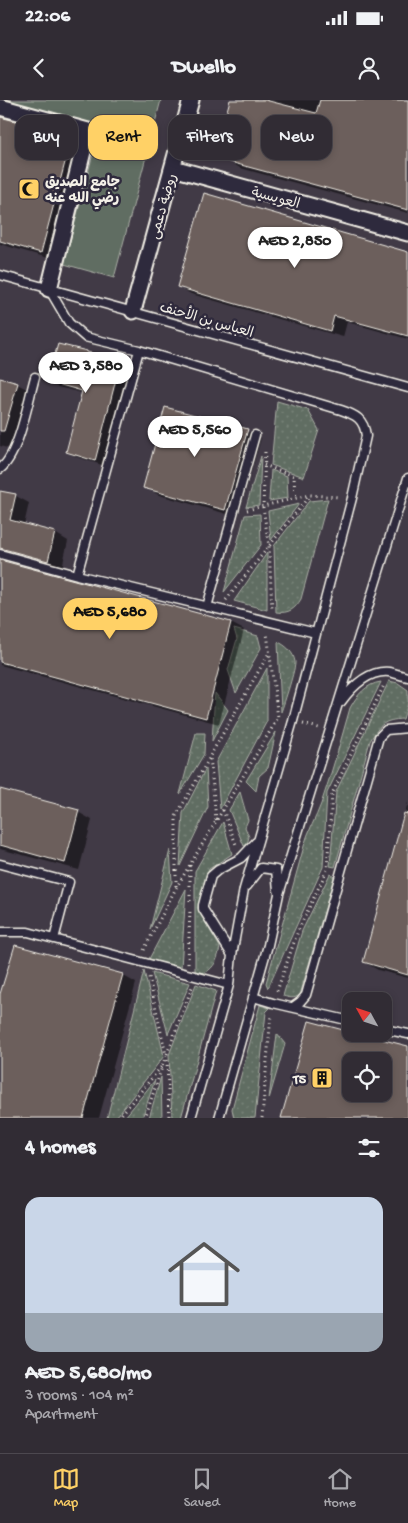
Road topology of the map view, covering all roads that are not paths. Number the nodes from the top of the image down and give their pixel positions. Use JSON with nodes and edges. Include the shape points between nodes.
{"nodes":[{"id":1,"x":191,"y":100,"type":"edge"},
{"id":2,"x":0,"y":107,"type":"edge"},
{"id":3,"x":173,"y":168,"type":"junction"},
{"id":4,"x":408,"y":233,"type":"edge"},
{"id":5,"x":0,"y":275,"type":"edge"},
{"id":6,"x":49,"y":289,"type":"junction"},
{"id":7,"x":133,"y":311,"type":"junction"},
{"id":8,"x":139,"y":350,"type":"junction"},
{"id":9,"x":35,"y":377,"type":"dead end"},
{"id":10,"x":408,"y":388,"type":"edge"},
{"id":11,"x":254,"y":438,"type":"road end"},
{"id":12,"x":0,"y":469,"type":"edge"},
{"id":13,"x":408,"y":478,"type":"edge"},
{"id":14,"x":0,"y":554,"type":"edge"},
{"id":15,"x":77,"y":575,"type":"junction"},
{"id":16,"x":207,"y":607,"type":"junction"},
{"id":17,"x":316,"y":633,"type":"junction"},
{"id":18,"x":408,"y":677,"type":"edge"},
{"id":19,"x":337,"y":707,"type":"junction"},
{"id":20,"x":408,"y":728,"type":"edge"},
{"id":21,"x":258,"y":841,"type":"junction"},
{"id":22,"x":0,"y":864,"type":"edge"},
{"id":23,"x":244,"y":889,"type":"junction"},
{"id":24,"x":279,"y":894,"type":"junction"},
{"id":25,"x":0,"y":932,"type":"edge"},
{"id":26,"x":54,"y":939,"type":"junction"},
{"id":27,"x":232,"y":955,"type":"junction"},
{"id":28,"x":229,"y":985,"type":"junction"},
{"id":29,"x":253,"y":997,"type":"junction"},
{"id":30,"x":293,"y":1007,"type":"junction"},
{"id":31,"x":342,"y":1019,"type":"edge"},
{"id":32,"x":392,"y":1030,"type":"edge"},
{"id":33,"x":408,"y":1034,"type":"edge"},
{"id":34,"x":191,"y":1118,"type":"edge"},
{"id":35,"x":220,"y":1118,"type":"edge"}],
"edges":[{"from":1,"to":3,"type":"street","name":"روضة دعمى"},
{"from":2,"to":6,"type":"street","via":[[88,131]]},
{"from":3,"to":4,"type":"street","name":"العويسية"},
{"from":3,"to":7,"type":"street","name":"روضة دعمى"},
{"from":5,"to":6,"type":"lane","name":"العباس بن الأحنف"},
{"from":6,"to":7,"type":"lane","name":"العباس بن الأحنف"},
{"from":6,"to":8,"type":"lane","via":[[69,323],[85,337]]},
{"from":7,"to":10,"type":"lane","name":"العباس بن الأحنف"},
{"from":8,"to":15,"type":"lane"},
{"from":8,"to":17,"type":"lane","via":[[354,414],[365,426],[366,436],[352,498]]},
{"from":9,"to":12,"type":"lane","via":[[13,451]]},
{"from":11,"to":16,"type":"lane"},
{"from":13,"to":19,"type":"lane"},
{"from":14,"to":15,"type":"lane"},
{"from":15,"to":16,"type":"lane"},
{"from":16,"to":17,"type":"lane"},
{"from":17,"to":21,"type":"lane"},
{"from":18,"to":19,"type":"lane","via":[[374,674],[351,689]]},
{"from":19,"to":24,"type":"lane"},
{"from":20,"to":30,"type":"lane","via":[[386,730],[379,738],[306,995]]},
{"from":21,"to":23,"type":"lane"},
{"from":21,"to":27,"type":"lane","via":[[241,858],[211,876],[203,905]]},
{"from":22,"to":26,"type":"lane","via":[[69,882]]},
{"from":23,"to":24,"type":"lane","via":[[261,868],[276,870]]},
{"from":23,"to":27,"type":"lane"},
{"from":24,"to":29,"type":"lane"},
{"from":25,"to":26,"type":"lane","via":[[28,932]]},
{"from":26,"to":28,"type":"lane"},
{"from":27,"to":28,"type":"lane"},
{"from":28,"to":34,"type":"lane"},
{"from":29,"to":30,"type":"lane"},
{"from":29,"to":35,"type":"lane"},
{"from":30,"to":31,"type":"lane"},
{"from":32,"to":33,"type":"lane"}]}
